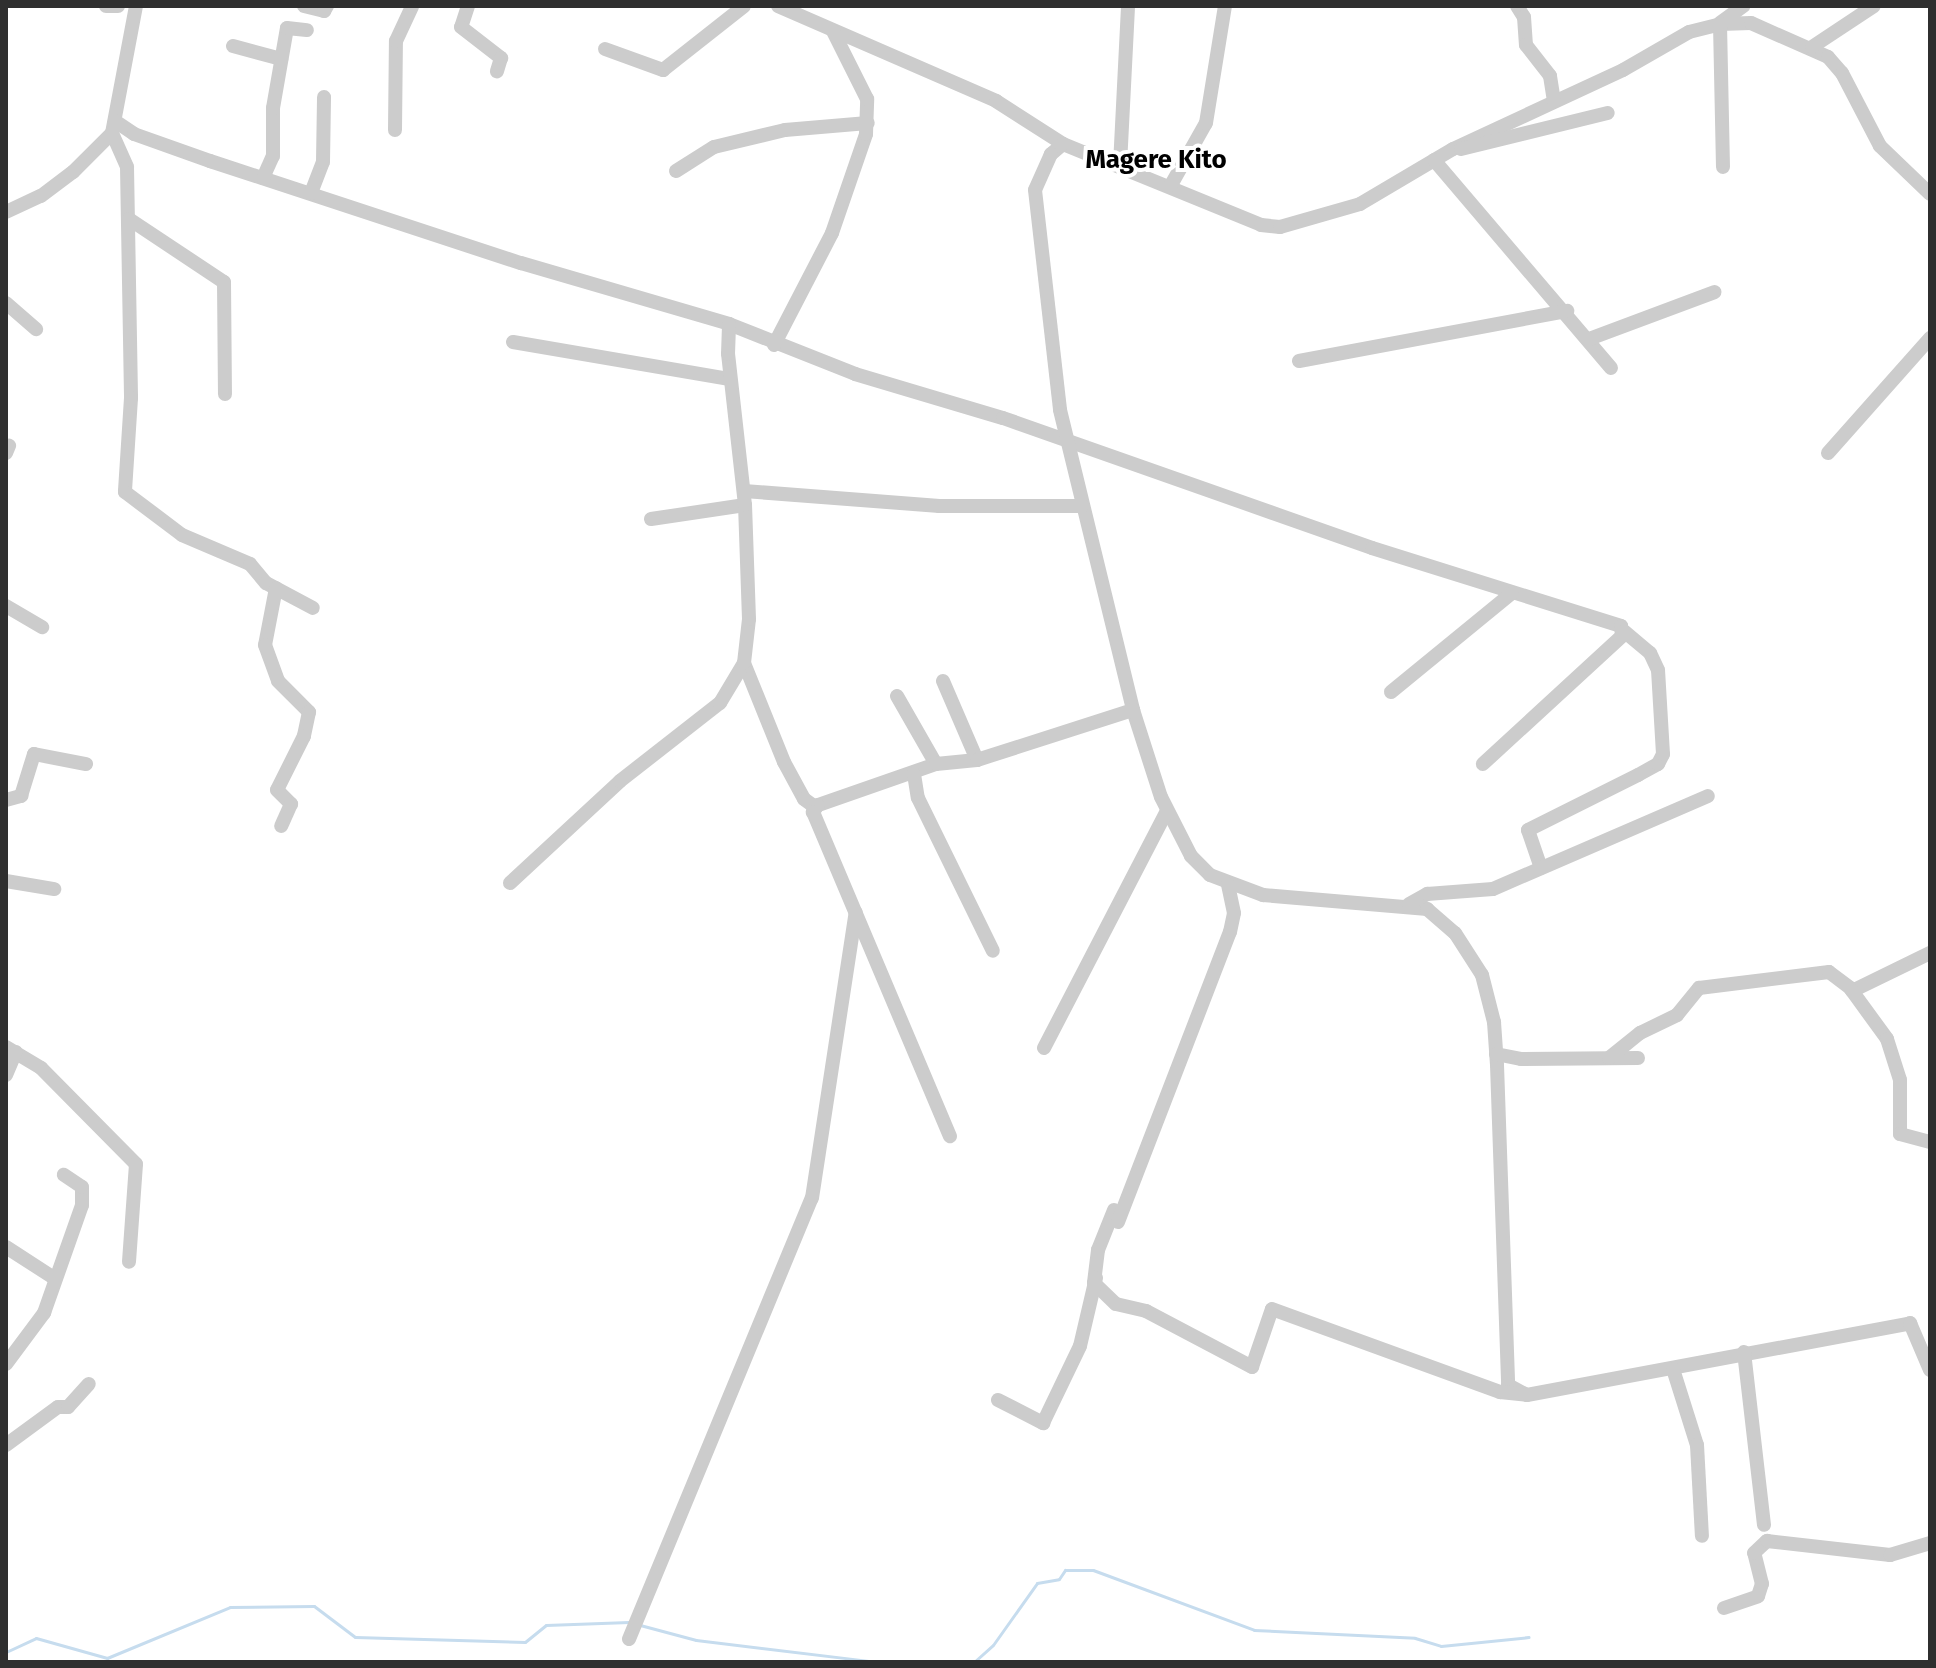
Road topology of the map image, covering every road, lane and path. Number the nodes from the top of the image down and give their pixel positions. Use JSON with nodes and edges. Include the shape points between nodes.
{"nodes":[{"id":1,"x":106,"y":6,"type":"edge"},
{"id":2,"x":118,"y":6,"type":"edge"},
{"id":3,"x":136,"y":6,"type":"edge"},
{"id":4,"x":304,"y":6,"type":"edge"},
{"id":5,"x":327,"y":6,"type":"edge"},
{"id":6,"x":412,"y":6,"type":"edge"},
{"id":7,"x":468,"y":6,"type":"edge"},
{"id":8,"x":744,"y":6,"type":"edge"},
{"id":9,"x":778,"y":6,"type":"edge"},
{"id":10,"x":1128,"y":6,"type":"edge"},
{"id":11,"x":1225,"y":6,"type":"edge"},
{"id":12,"x":1517,"y":6,"type":"edge"},
{"id":13,"x":1743,"y":6,"type":"edge"},
{"id":14,"x":1874,"y":6,"type":"edge"},
{"id":15,"x":1856,"y":11,"type":"edge"},
{"id":16,"x":1725,"y":15,"type":"edge"},
{"id":17,"x":307,"y":30,"type":"dead end"},
{"id":18,"x":833,"y":31,"type":"junction"},
{"id":19,"x":233,"y":46,"type":"dead end"},
{"id":20,"x":1812,"y":47,"type":"junction"},
{"id":21,"x":605,"y":49,"type":"dead end"},
{"id":22,"x":281,"y":59,"type":"junction"},
{"id":23,"x":497,"y":71,"type":"dead end"},
{"id":24,"x":324,"y":97,"type":"dead end"},
{"id":25,"x":1554,"y":102,"type":"junction"},
{"id":26,"x":1608,"y":113,"type":"dead end"},
{"id":27,"x":868,"y":123,"type":"junction"},
{"id":28,"x":113,"y":127,"type":"junction"},
{"id":29,"x":395,"y":130,"type":"dead end"},
{"id":30,"x":1063,"y":144,"type":"junction"},
{"id":31,"x":1453,"y":149,"type":"junction"},
{"id":32,"x":1434,"y":160,"type":"junction"},
{"id":33,"x":1120,"y":165,"type":"junction"},
{"id":34,"x":1723,"y":167,"type":"dead end"},
{"id":35,"x":676,"y":171,"type":"dead end"},
{"id":36,"x":263,"y":178,"type":"junction"},
{"id":37,"x":1171,"y":185,"type":"junction"},
{"id":38,"x":311,"y":193,"type":"junction"},
{"id":39,"x":1930,"y":194,"type":"edge"},
{"id":40,"x":6,"y":212,"type":"edge"},
{"id":41,"x":129,"y":219,"type":"junction"},
{"id":42,"x":1715,"y":292,"type":"dead end"},
{"id":43,"x":6,"y":303,"type":"edge"},
{"id":44,"x":1567,"y":311,"type":"junction"},
{"id":45,"x":729,"y":324,"type":"junction"},
{"id":46,"x":36,"y":329,"type":"dead end"},
{"id":47,"x":1930,"y":338,"type":"edge"},
{"id":48,"x":1589,"y":339,"type":"junction"},
{"id":49,"x":513,"y":342,"type":"dead end"},
{"id":50,"x":774,"y":345,"type":"junction"},
{"id":51,"x":1299,"y":361,"type":"dead end"},
{"id":52,"x":1611,"y":368,"type":"dead end"},
{"id":53,"x":730,"y":379,"type":"junction"},
{"id":54,"x":225,"y":394,"type":"dead end"},
{"id":55,"x":1069,"y":442,"type":"junction"},
{"id":56,"x":1828,"y":453,"type":"dead end"},
{"id":57,"x":744,"y":498,"type":"junction"},
{"id":58,"x":1082,"y":506,"type":"junction"},
{"id":59,"x":651,"y":519,"type":"dead end"},
{"id":60,"x":276,"y":588,"type":"junction"},
{"id":61,"x":1512,"y":593,"type":"junction"},
{"id":62,"x":6,"y":606,"type":"edge"},
{"id":63,"x":313,"y":608,"type":"dead end"},
{"id":64,"x":42,"y":627,"type":"dead end"},
{"id":65,"x":1624,"y":631,"type":"junction"},
{"id":66,"x":744,"y":663,"type":"junction"},
{"id":67,"x":943,"y":681,"type":"dead end"},
{"id":68,"x":1391,"y":692,"type":"dead end"},
{"id":69,"x":897,"y":696,"type":"dead end"},
{"id":70,"x":1133,"y":710,"type":"junction"},
{"id":71,"x":977,"y":760,"type":"junction"},
{"id":72,"x":86,"y":764,"type":"dead end"},
{"id":73,"x":936,"y":764,"type":"junction"},
{"id":74,"x":1483,"y":764,"type":"dead end"},
{"id":75,"x":914,"y":774,"type":"junction"},
{"id":76,"x":1708,"y":796,"type":"dead end"},
{"id":77,"x":6,"y":800,"type":"edge"},
{"id":78,"x":815,"y":807,"type":"junction"},
{"id":79,"x":1167,"y":811,"type":"junction"},
{"id":80,"x":281,"y":826,"type":"dead end"},
{"id":81,"x":1541,"y":868,"type":"junction"},
{"id":82,"x":6,"y":881,"type":"edge"},
{"id":83,"x":510,"y":883,"type":"dead end"},
{"id":84,"x":1228,"y":885,"type":"junction"},
{"id":85,"x":54,"y":889,"type":"dead end"},
{"id":86,"x":1409,"y":904,"type":"junction"},
{"id":87,"x":856,"y":912,"type":"junction"},
{"id":88,"x":993,"y":951,"type":"dead end"},
{"id":89,"x":1930,"y":953,"type":"edge"},
{"id":90,"x":1852,"y":991,"type":"junction"},
{"id":91,"x":1044,"y":1048,"type":"dead end"},
{"id":92,"x":11,"y":1050,"type":"edge"},
{"id":93,"x":1496,"y":1054,"type":"junction"},
{"id":94,"x":1609,"y":1058,"type":"junction"},
{"id":95,"x":1638,"y":1058,"type":"dead end"},
{"id":96,"x":6,"y":1075,"type":"edge"},
{"id":97,"x":950,"y":1136,"type":"dead end"},
{"id":98,"x":1930,"y":1142,"type":"edge"},
{"id":99,"x":64,"y":1175,"type":"dead end"},
{"id":100,"x":1114,"y":1210,"type":"dead end"},
{"id":101,"x":6,"y":1247,"type":"edge"},
{"id":102,"x":129,"y":1262,"type":"dead end"},
{"id":103,"x":54,"y":1278,"type":"junction"},
{"id":104,"x":1094,"y":1283,"type":"junction"},
{"id":105,"x":1744,"y":1352,"type":"junction"},
{"id":106,"x":6,"y":1364,"type":"edge"},
{"id":107,"x":1673,"y":1369,"type":"junction"},
{"id":108,"x":1930,"y":1370,"type":"edge"},
{"id":109,"x":89,"y":1384,"type":"dead end"},
{"id":110,"x":1504,"y":1388,"type":"junction"},
{"id":111,"x":998,"y":1400,"type":"dead end"},
{"id":112,"x":6,"y":1445,"type":"edge"},
{"id":113,"x":1764,"y":1525,"type":"dead end"},
{"id":114,"x":1702,"y":1536,"type":"dead end"},
{"id":115,"x":1930,"y":1543,"type":"edge"},
{"id":116,"x":1724,"y":1608,"type":"dead end"},
{"id":117,"x":629,"y":1639,"type":"dead end"}],
"edges":[{"from":1,"to":2,"type":"street"},
{"from":3,"to":28,"type":"street"},
{"from":4,"to":5,"type":"street","via":[[324,11]]},
{"from":6,"to":29,"type":"street","via":[[396,41]]},
{"from":7,"to":23,"type":"street","via":[[461,27],[501,58]]},
{"from":8,"to":21,"type":"street","via":[[663,70]]},
{"from":9,"to":18,"type":"street"},
{"from":10,"to":33,"type":"street"},
{"from":11,"to":37,"type":"street","via":[[1206,123]]},
{"from":12,"to":25,"type":"street","via":[[1524,17],[1526,45],[1550,76]]},
{"from":13,"to":16,"type":"street"},
{"from":14,"to":15,"type":"street"},
{"from":15,"to":20,"type":"street"},
{"from":16,"to":20,"type":"street","via":[[1772,28]]},
{"from":16,"to":25,"type":"street"},
{"from":16,"to":34,"type":"street"},
{"from":17,"to":22,"type":"street","via":[[287,28]]},
{"from":18,"to":27,"type":"street","via":[[860,76]]},
{"from":18,"to":30,"type":"street","via":[[996,101]]},
{"from":19,"to":22,"type":"street"},
{"from":20,"to":39,"type":"street","via":[[1842,73],[1886,153]]},
{"from":22,"to":36,"type":"street","via":[[273,156]]},
{"from":24,"to":38,"type":"street","via":[[323,162]]},
{"from":25,"to":31,"type":"street"},
{"from":26,"to":31,"type":"street"},
{"from":27,"to":35,"type":"street","via":[[785,130],[714,147]]},
{"from":27,"to":50,"type":"street","via":[[832,233]]},
{"from":28,"to":36,"type":"street"},
{"from":28,"to":40,"type":"street","via":[[73,172],[41,196]]},
{"from":28,"to":41,"type":"street","via":[[127,159]]},
{"from":30,"to":33,"type":"street"},
{"from":30,"to":55,"type":"street","via":[[1042,173],[1035,208],[1060,410]]},
{"from":31,"to":32,"type":"street"},
{"from":32,"to":37,"type":"street","via":[[1360,204],[1295,226],[1261,225]]},
{"from":32,"to":44,"type":"street"},
{"from":33,"to":37,"type":"street"},
{"from":36,"to":38,"type":"street"},
{"from":38,"to":45,"type":"street"},
{"from":41,"to":54,"type":"street","via":[[224,282]]},
{"from":41,"to":60,"type":"street","via":[[126,496],[182,535],[250,564]]},
{"from":42,"to":48,"type":"street"},
{"from":43,"to":46,"type":"street"},
{"from":44,"to":48,"type":"street"},
{"from":44,"to":51,"type":"street"},
{"from":45,"to":50,"type":"street"},
{"from":45,"to":53,"type":"street"},
{"from":47,"to":56,"type":"street"},
{"from":48,"to":52,"type":"street"},
{"from":49,"to":53,"type":"street"},
{"from":50,"to":55,"type":"street"},
{"from":53,"to":57,"type":"street"},
{"from":55,"to":58,"type":"street"},
{"from":55,"to":61,"type":"street"},
{"from":57,"to":58,"type":"street"},
{"from":57,"to":59,"type":"street"},
{"from":57,"to":66,"type":"street","via":[[749,619]]},
{"from":58,"to":70,"type":"street"},
{"from":60,"to":63,"type":"street"},
{"from":60,"to":80,"type":"street","via":[[265,645],[278,681],[309,712],[304,736],[277,790],[291,804]]},
{"from":61,"to":65,"type":"street"},
{"from":61,"to":68,"type":"street"},
{"from":62,"to":64,"type":"street"},
{"from":65,"to":74,"type":"street"},
{"from":65,"to":81,"type":"street","via":[[1650,653],[1658,670],[1662,758],[1528,830]]},
{"from":66,"to":78,"type":"street","via":[[784,762],[804,799]]},
{"from":66,"to":83,"type":"street","via":[[720,703],[620,781]]},
{"from":67,"to":71,"type":"street"},
{"from":69,"to":73,"type":"street"},
{"from":70,"to":71,"type":"street"},
{"from":70,"to":79,"type":"street"},
{"from":71,"to":73,"type":"street"},
{"from":72,"to":77,"type":"street","via":[[34,754],[21,796]]},
{"from":73,"to":75,"type":"street"},
{"from":75,"to":78,"type":"street"},
{"from":75,"to":88,"type":"street","via":[[918,798]]},
{"from":76,"to":81,"type":"street"},
{"from":78,"to":87,"type":"street","via":[[814,817]]},
{"from":79,"to":84,"type":"street","via":[[1191,856]]},
{"from":79,"to":91,"type":"street"},
{"from":81,"to":86,"type":"street","via":[[1493,889],[1427,894]]},
{"from":82,"to":85,"type":"street"},
{"from":84,"to":86,"type":"street","via":[[1263,895]]},
{"from":84,"to":104,"type":"street","via":[[1234,913],[1230,932]]},
{"from":86,"to":93,"type":"street","via":[[1441,918],[1482,975]]},
{"from":87,"to":97,"type":"street"},
{"from":87,"to":117,"type":"street","via":[[812,1198]]},
{"from":89,"to":90,"type":"street"},
{"from":90,"to":94,"type":"street","via":[[1821,970],[1776,983],[1699,988],[1677,1015],[1640,1033]]},
{"from":90,"to":98,"type":"street","via":[[1892,1051],[1900,1080],[1900,1134]]},
{"from":92,"to":96,"type":"street"},
{"from":92,"to":102,"type":"street","via":[[41,1068],[136,1163]]},
{"from":93,"to":94,"type":"street","via":[[1521,1059]]},
{"from":93,"to":110,"type":"street"},
{"from":94,"to":95,"type":"street"},
{"from":99,"to":103,"type":"street","via":[[82,1187],[83,1202]]},
{"from":100,"to":104,"type":"street","via":[[1098,1250]]},
{"from":101,"to":103,"type":"street"},
{"from":103,"to":106,"type":"street","via":[[44,1313]]},
{"from":104,"to":110,"type":"street","via":[[1116,1304],[1146,1311],[1252,1367],[1272,1309]]},
{"from":104,"to":111,"type":"street","via":[[1080,1346],[1043,1423]]},
{"from":105,"to":107,"type":"street"},
{"from":105,"to":108,"type":"street","via":[[1910,1323]]},
{"from":105,"to":113,"type":"street"},
{"from":107,"to":110,"type":"street","via":[[1527,1395]]},
{"from":107,"to":114,"type":"street","via":[[1697,1445]]},
{"from":109,"to":112,"type":"street","via":[[68,1407],[58,1407]]},
{"from":115,"to":116,"type":"street","via":[[1890,1555],[1767,1541],[1754,1553],[1762,1584],[1758,1596]]}]}
